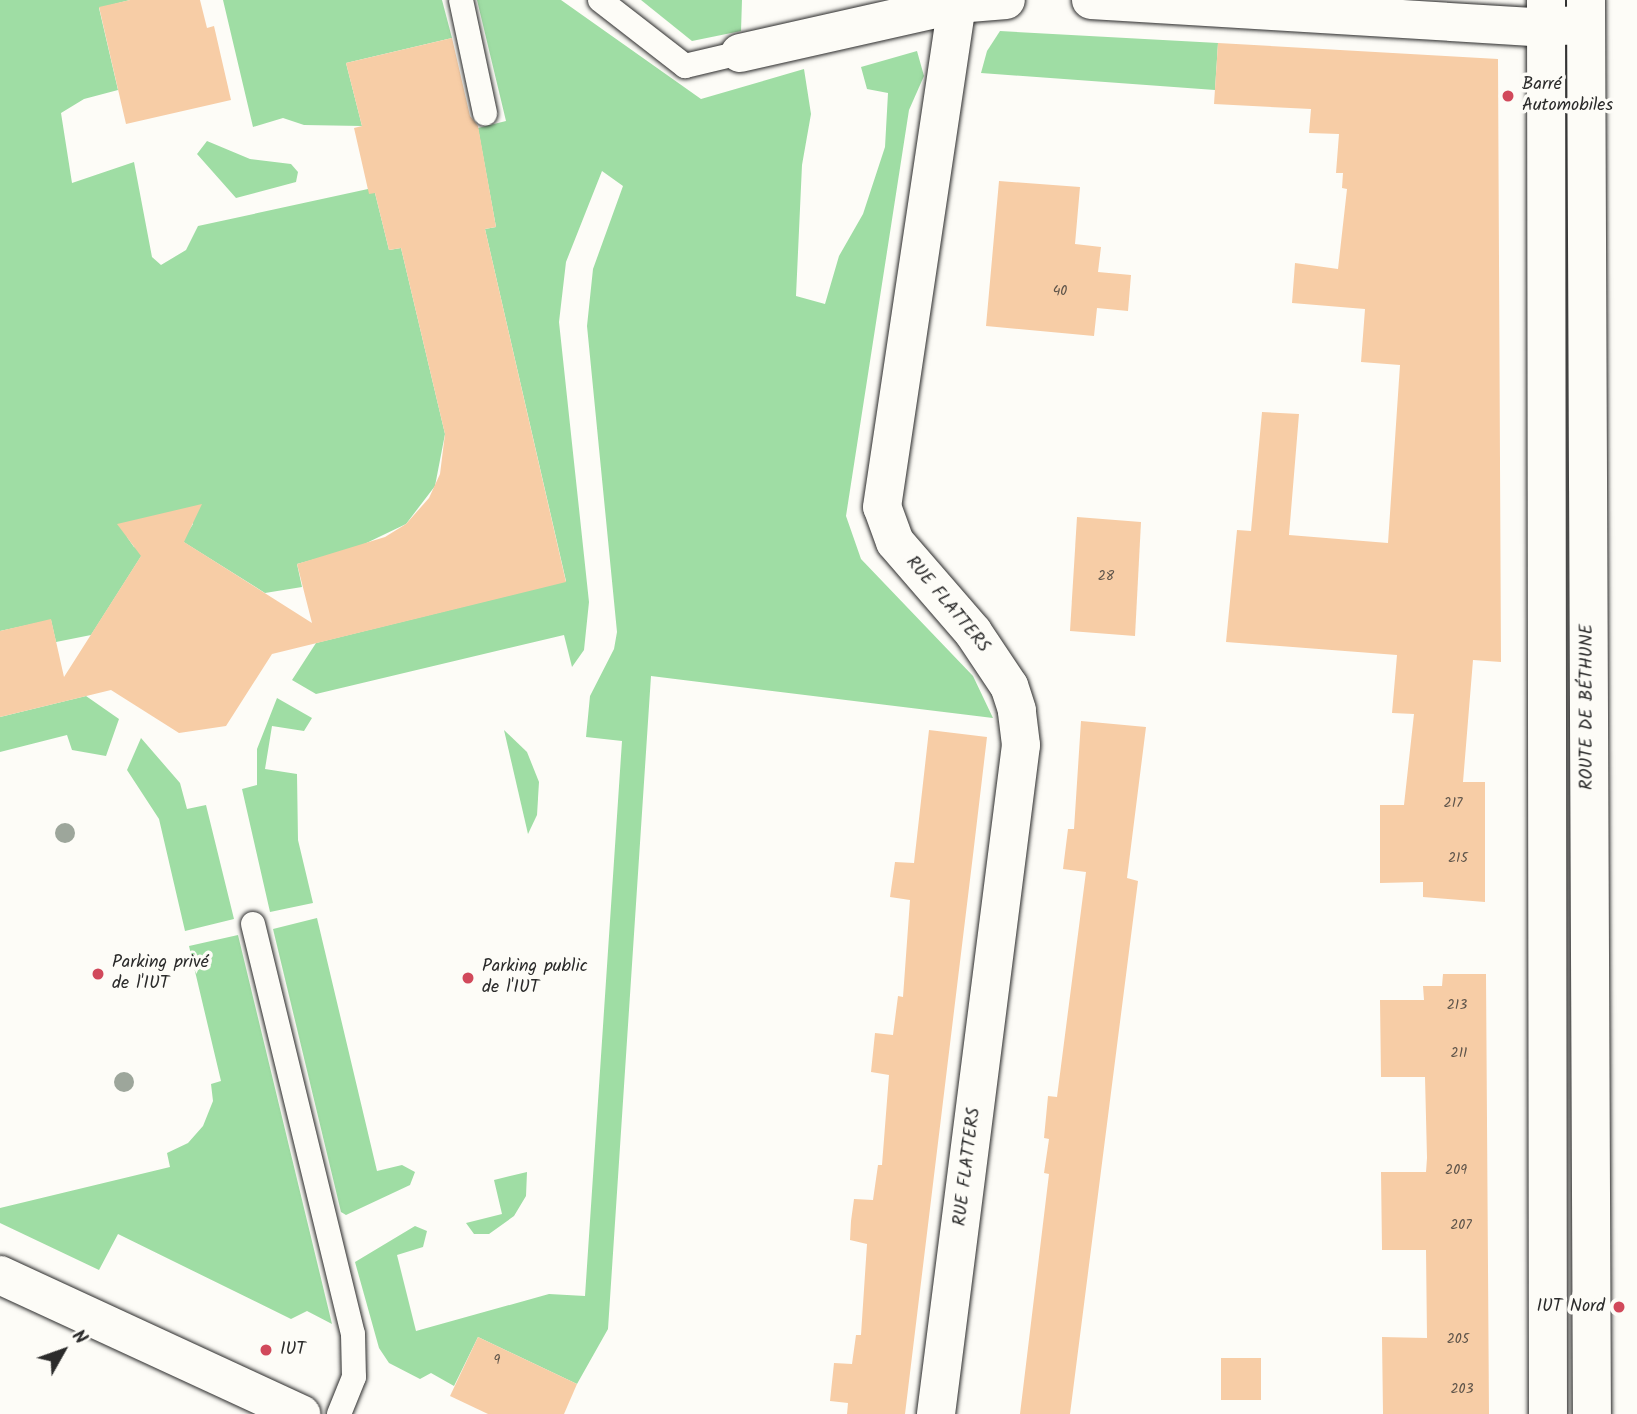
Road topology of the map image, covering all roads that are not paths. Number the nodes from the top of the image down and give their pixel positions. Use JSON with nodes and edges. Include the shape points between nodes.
{"nodes":[{"id":1,"x":461,"y":0,"type":"edge"},
{"id":2,"x":600,"y":0,"type":"edge"},
{"id":3,"x":1006,"y":0,"type":"edge"},
{"id":4,"x":1091,"y":0,"type":"edge"},
{"id":5,"x":957,"y":4,"type":"junction"},
{"id":6,"x":1586,"y":12,"type":"edge"},
{"id":7,"x":1547,"y":13,"type":"edge"},
{"id":8,"x":740,"y":53,"type":"joint"},
{"id":9,"x":485,"y":113,"type":"dead end"},
{"id":10,"x":253,"y":923,"type":"dead end"},
{"id":11,"x":0,"y":1275,"type":"edge"},
{"id":12,"x":301,"y":1414,"type":"edge"},
{"id":13,"x":338,"y":1414,"type":"edge"},
{"id":14,"x":936,"y":1414,"type":"edge"},
{"id":15,"x":1548,"y":1414,"type":"edge"},
{"id":16,"x":1592,"y":1414,"type":"edge"}],
"edges":[{"from":1,"to":9,"type":"lane"},
{"from":2,"to":8,"type":"lane","via":[[685,66]]},
{"from":3,"to":5,"type":"main road"},
{"from":4,"to":7,"type":"main road"},
{"from":5,"to":8,"type":"main road"},
{"from":5,"to":14,"type":"main road","name":"RUE FLATTERS","via":[[882,507],[895,542],[973,632],[1004,678],[1017,710],[1021,745]]},
{"from":6,"to":7,"type":"main road"},
{"from":6,"to":16,"type":"main road","name":"ROUTE DE BÉTHUNE"},
{"from":7,"to":15,"type":"main road"},
{"from":10,"to":13,"type":"lane","via":[[353,1334],[354,1377]]},
{"from":11,"to":12,"type":"main road"}]}
